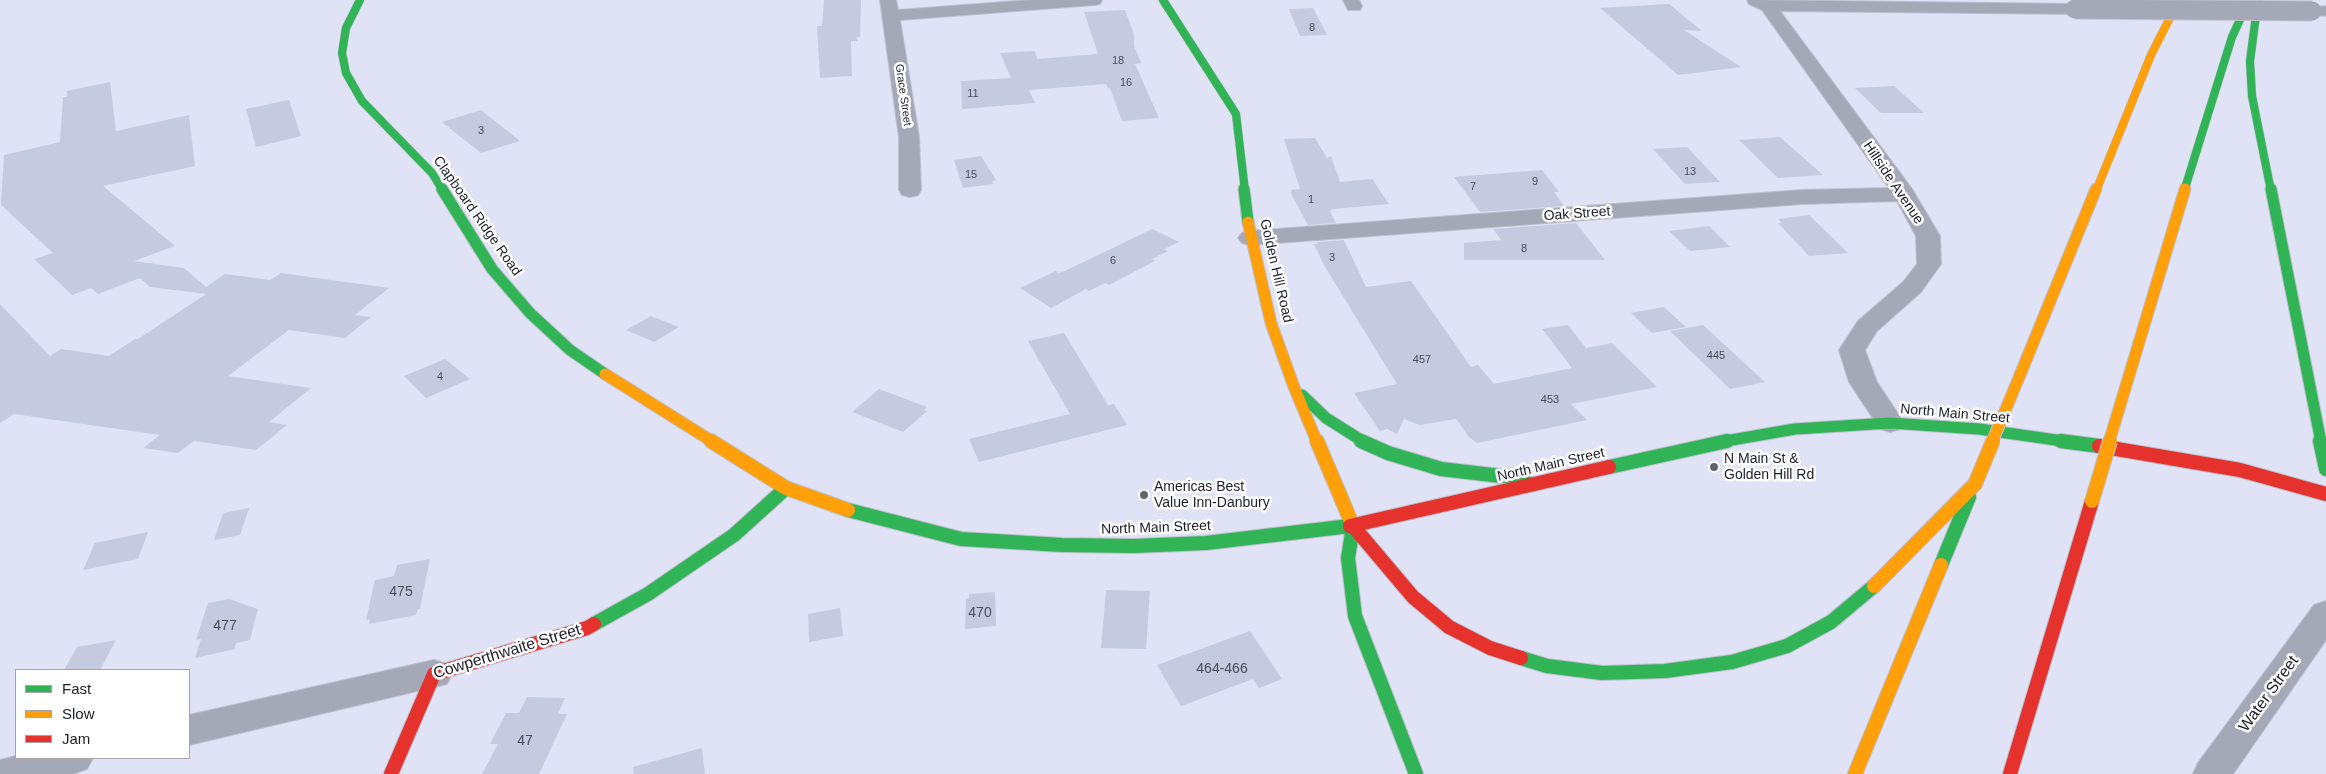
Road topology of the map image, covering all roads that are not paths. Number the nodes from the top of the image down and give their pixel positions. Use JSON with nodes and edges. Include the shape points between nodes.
{"nodes":[{"id":1,"x":360,"y":0,"type":"edge"},
{"id":2,"x":1094,"y":0,"type":"edge"},
{"id":3,"x":1163,"y":0,"type":"edge"},
{"id":4,"x":2179,"y":0,"type":"edge"},
{"id":5,"x":2249,"y":0,"type":"edge"},
{"id":6,"x":2258,"y":0,"type":"edge"},
{"id":7,"x":1761,"y":3,"type":"edge"},
{"id":8,"x":1954,"y":4,"type":"edge"},
{"id":9,"x":890,"y":8,"type":"edge"},
{"id":10,"x":2322,"y":11,"type":"edge"},
{"id":11,"x":910,"y":190,"type":"dead end"},
{"id":12,"x":1904,"y":194,"type":"junction"},
{"id":13,"x":1250,"y":238,"type":"junction"},
{"id":14,"x":1294,"y":388,"type":"junction"},
{"id":15,"x":1890,"y":423,"type":"junction"},
{"id":16,"x":2326,"y":469,"type":"edge"},
{"id":17,"x":1584,"y":473,"type":"junction"},
{"id":18,"x":1975,"y":484,"type":"junction"},
{"id":19,"x":786,"y":488,"type":"junction"},
{"id":20,"x":2326,"y":494,"type":"edge"},
{"id":21,"x":1353,"y":526,"type":"junction"},
{"id":22,"x":2326,"y":614,"type":"edge"},
{"id":23,"x":434,"y":674,"type":"junction"},
{"id":24,"x":190,"y":730,"type":"edge"},
{"id":25,"x":70,"y":759,"type":"edge"},
{"id":26,"x":7,"y":774,"type":"edge"},
{"id":27,"x":391,"y":774,"type":"edge"},
{"id":28,"x":1416,"y":774,"type":"edge"},
{"id":29,"x":1855,"y":774,"type":"edge"},
{"id":30,"x":2010,"y":774,"type":"edge"},
{"id":31,"x":2212,"y":774,"type":"edge"}],
"edges":[{"from":1,"to":19,"type":"main road","name":"Clapboard Ridge Road","via":[[346,28],[342,52],[346,73],[362,100],[432,173],[492,269],[530,313],[570,350],[608,376]]},
{"from":2,"to":9,"type":"street"},
{"from":3,"to":13,"type":"main road","name":"Golden Hill Road","via":[[1236,114]]},
{"from":4,"to":18,"type":"main road","bridge":true,"via":[[2151,55]]},
{"from":5,"to":30,"type":"main road","bridge":true,"via":[[2221,70]]},
{"from":6,"to":16,"type":"main road","via":[[2250,62],[2252,96]]},
{"from":7,"to":8,"type":"street"},
{"from":7,"to":12,"type":"street","name":"Hillside Avenue"},
{"from":8,"to":10,"type":"street","bridge":true,"via":[[2075,9]]},
{"from":9,"to":11,"type":"street","name":"Grace Street","via":[[908,137]]},
{"from":12,"to":13,"type":"street","name":"Oak Street","via":[[1802,197]]},
{"from":12,"to":15,"type":"street","name":"Hillside Avenue","via":[[1928,236],[1929,264],[1912,287],[1867,326],[1852,350],[1863,382]]},
{"from":13,"to":14,"type":"main road","name":"Golden Hill Road","via":[[1271,323]]},
{"from":14,"to":17,"type":"main road","via":[[1352,437],[1388,453],[1441,469],[1500,476]]},
{"from":14,"to":21,"type":"main road","name":"Golden Hill Road"},
{"from":15,"to":17,"type":"main road","name":"North Main Street","via":[[1795,429],[1708,444]]},
{"from":15,"to":20,"type":"main road","name":"North Main Street","via":[[1979,429],[2173,457],[2240,470]]},
{"from":17,"to":21,"type":"main road","name":"North Main Street"},
{"from":18,"to":21,"type":"main road","via":[[1872,588],[1831,622],[1787,646],[1732,662],[1665,672],[1602,673],[1546,666],[1490,648],[1449,627],[1413,597]]},
{"from":18,"to":29,"type":"main road"},
{"from":19,"to":21,"type":"main road","name":"North Main Street","via":[[865,516],[971,540],[1142,546],[1206,543]]},
{"from":19,"to":23,"type":"main road","name":"Cowperthwaite Street","via":[[734,535],[648,594],[587,628]]},
{"from":21,"to":28,"type":"main road","via":[[1348,558],[1356,616]]},
{"from":22,"to":31,"type":"street","name":"Water Street"},
{"from":23,"to":24,"type":"street","name":"Cowperthwaite Street"},
{"from":23,"to":27,"type":"main road"},
{"from":25,"to":26,"type":"street"}]}
